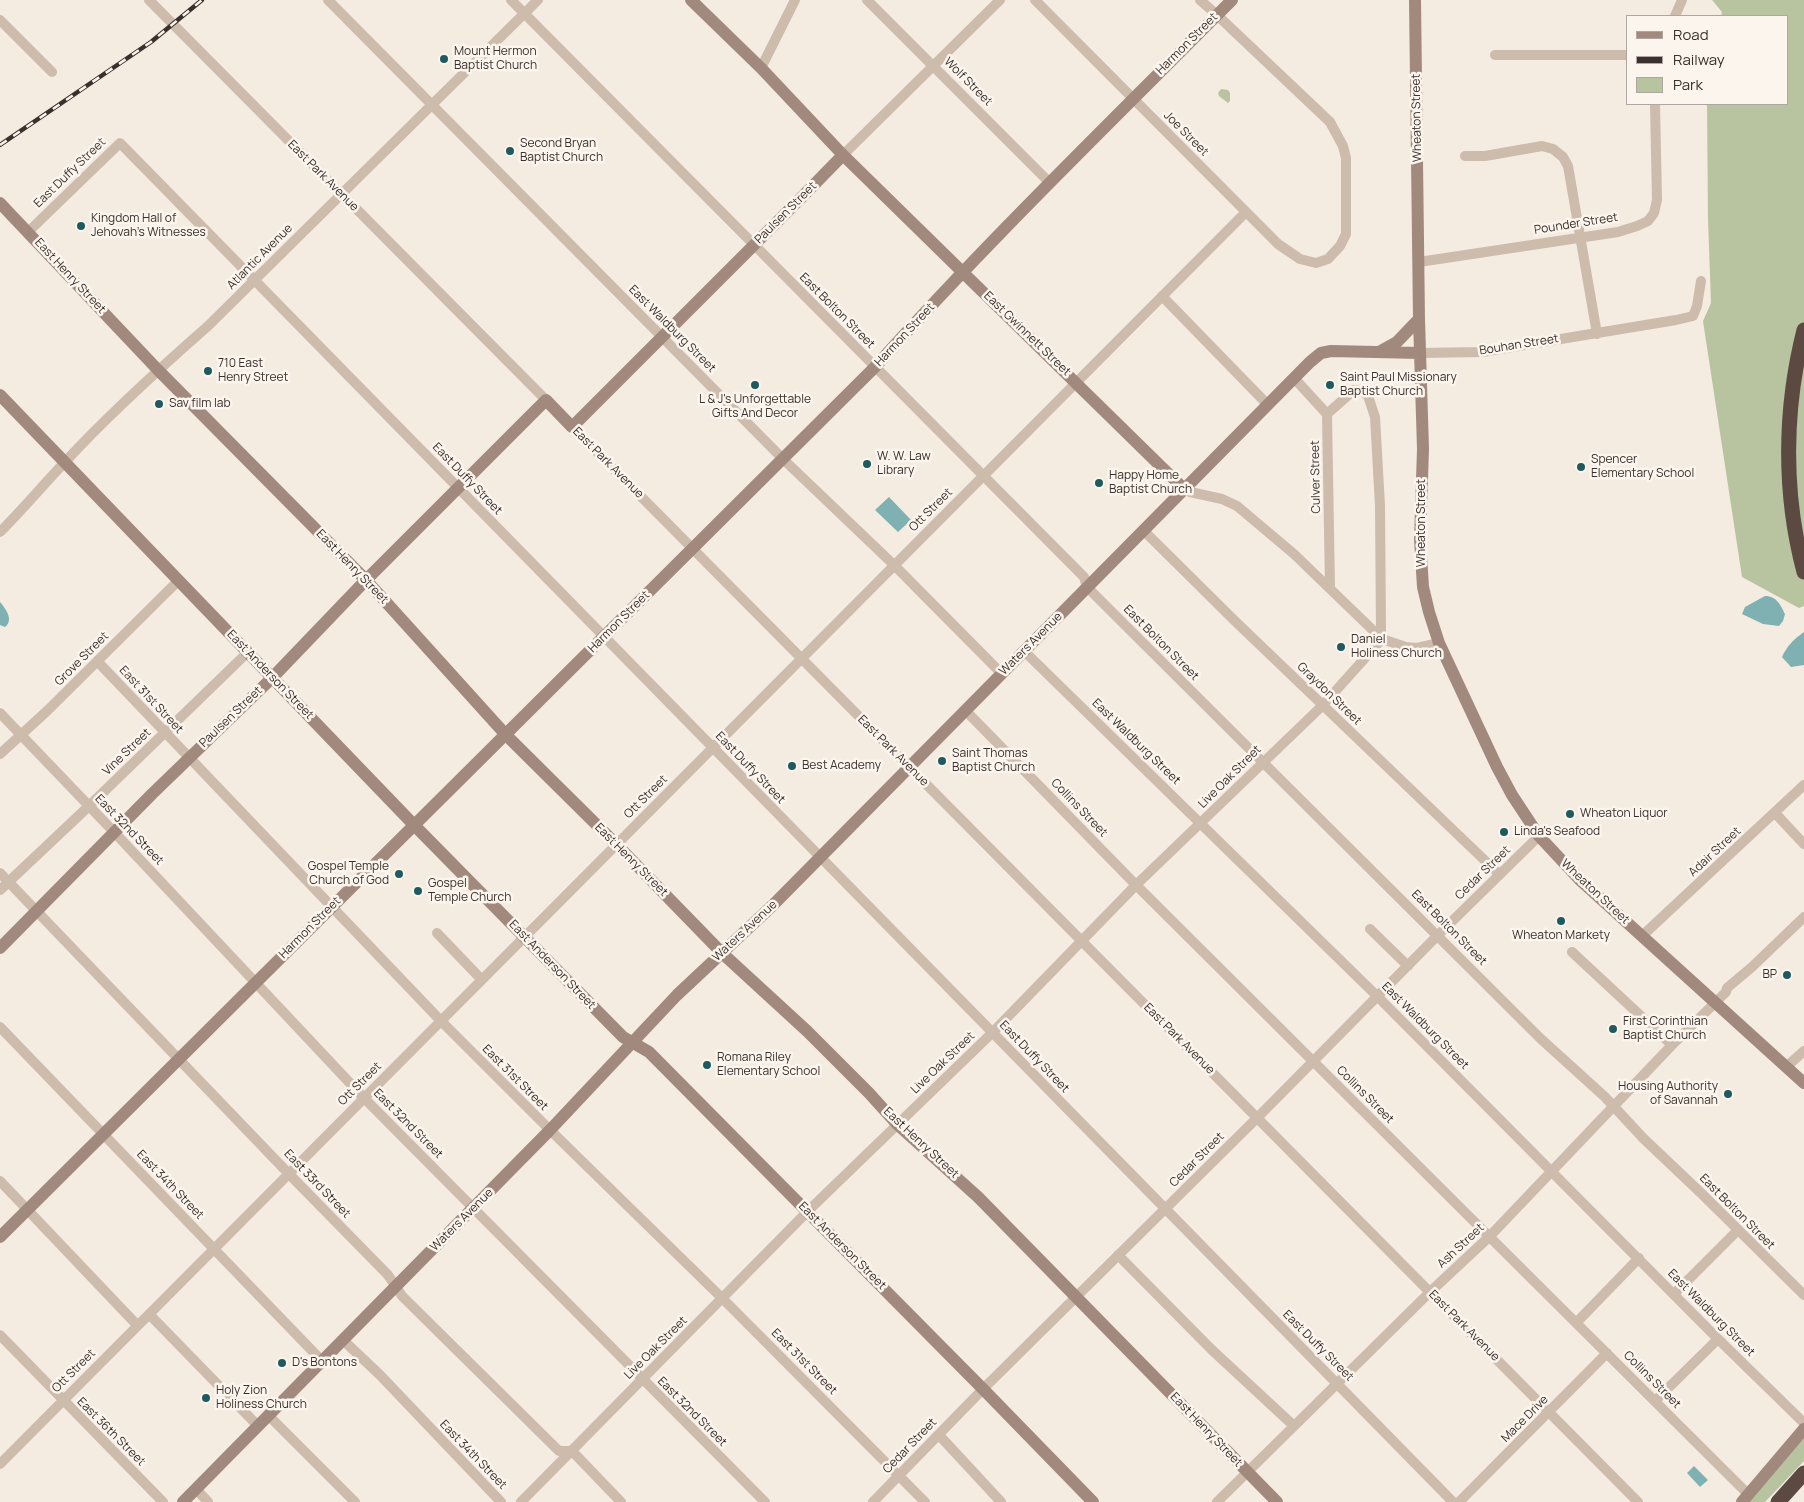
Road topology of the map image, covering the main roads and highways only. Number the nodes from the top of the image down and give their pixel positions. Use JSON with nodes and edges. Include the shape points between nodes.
{"nodes":[{"id":1,"x":691,"y":0,"type":"edge"},
{"id":2,"x":1232,"y":0,"type":"edge"},
{"id":3,"x":1415,"y":0,"type":"edge"},
{"id":4,"x":843,"y":155,"type":"junction"},
{"id":5,"x":0,"y":203,"type":"edge"},
{"id":6,"x":963,"y":274,"type":"junction"},
{"id":7,"x":1419,"y":320,"type":"junction"},
{"id":8,"x":1804,"y":330,"type":"edge"},
{"id":9,"x":1378,"y":352,"type":"junction"},
{"id":10,"x":1420,"y":353,"type":"junction"},
{"id":11,"x":1310,"y":362,"type":"joint"},
{"id":12,"x":0,"y":395,"type":"edge"},
{"id":13,"x":546,"y":400,"type":"joint"},
{"id":14,"x":572,"y":427,"type":"joint"},
{"id":15,"x":1184,"y":489,"type":"junction"},
{"id":16,"x":1804,"y":572,"type":"edge"},
{"id":17,"x":366,"y":580,"type":"junction"},
{"id":18,"x":272,"y":678,"type":"junction"},
{"id":19,"x":506,"y":734,"type":"junction"},
{"id":20,"x":414,"y":825,"type":"junction"},
{"id":21,"x":0,"y":948,"type":"edge"},
{"id":22,"x":722,"y":953,"type":"junction"},
{"id":23,"x":632,"y":1042,"type":"junction"},
{"id":24,"x":1804,"y":1083,"type":"edge"},
{"id":25,"x":0,"y":1237,"type":"edge"},
{"id":26,"x":1804,"y":1430,"type":"edge"},
{"id":27,"x":1804,"y":1473,"type":"edge"},
{"id":28,"x":1745,"y":1498,"type":"edge"},
{"id":29,"x":183,"y":1502,"type":"edge"},
{"id":30,"x":1093,"y":1502,"type":"edge"},
{"id":31,"x":1278,"y":1502,"type":"edge"},
{"id":32,"x":1778,"y":1502,"type":"edge"}],
"edges":[{"from":1,"to":4,"type":"main road","name":"East Gwinnett Street"},
{"from":2,"to":6,"type":"main road","name":"Harmon Street"},
{"from":3,"to":7,"type":"main road","name":"Wheaton Street"},
{"from":4,"to":6,"type":"main road","name":"East Gwinnett Street"},
{"from":4,"to":14,"type":"main road","name":"Paulsen Street"},
{"from":5,"to":17,"type":"main road","name":"East Henry Street","via":[[158,370]]},
{"from":6,"to":15,"type":"main road","name":"East Gwinnett Street"},
{"from":6,"to":19,"type":"main road","name":"Harmon Street","via":[[875,367]]},
{"from":7,"to":9,"type":"main road","via":[[1397,342]]},
{"from":7,"to":10,"type":"main road","name":"Wheaton Street"},
{"from":8,"to":16,"type":"highway","via":[[1792,388],[1788,457],[1794,526]]},
{"from":9,"to":10,"type":"main road","name":"Bouhan Street"},
{"from":9,"to":11,"type":"main road","name":"Bouhan Street","via":[[1332,351],[1321,353]]},
{"from":10,"to":24,"type":"main road","name":"Wheaton Street","via":[[1423,449],[1420,539],[1426,600],[1439,643],[1497,767],[1539,836],[1568,869]]},
{"from":11,"to":15,"type":"main road","name":"Waters Avenue"},
{"from":12,"to":18,"type":"main road","name":"East Anderson Street"},
{"from":13,"to":14,"type":"main road","name":"East Park Avenue"},
{"from":13,"to":17,"type":"main road","name":"Paulsen Street"},
{"from":15,"to":22,"type":"main road","name":"Waters Avenue"},
{"from":17,"to":18,"type":"main road","name":"Paulsen Street"},
{"from":17,"to":19,"type":"main road","name":"East Henry Street"},
{"from":18,"to":20,"type":"main road","name":"East Anderson Street"},
{"from":18,"to":21,"type":"main road","name":"Paulsen Street"},
{"from":19,"to":20,"type":"main road","name":"Harmon Street"},
{"from":19,"to":22,"type":"main road","name":"East Henry Street"},
{"from":20,"to":23,"type":"main road","name":"East Anderson Street","via":[[622,1037]]},
{"from":20,"to":25,"type":"main road","name":"Harmon Street"},
{"from":22,"to":23,"type":"main road","name":"Waters Avenue"},
{"from":22,"to":31,"type":"main road","name":"East Henry Street","via":[[807,1031],[897,1124],[978,1197]]},
{"from":23,"to":29,"type":"main road","name":"Waters Avenue","via":[[474,1208]]},
{"from":23,"to":30,"type":"main road","name":"East Anderson Street","via":[[649,1052]]},
{"from":26,"to":28,"type":"main road"},
{"from":27,"to":32,"type":"highway"}]}
